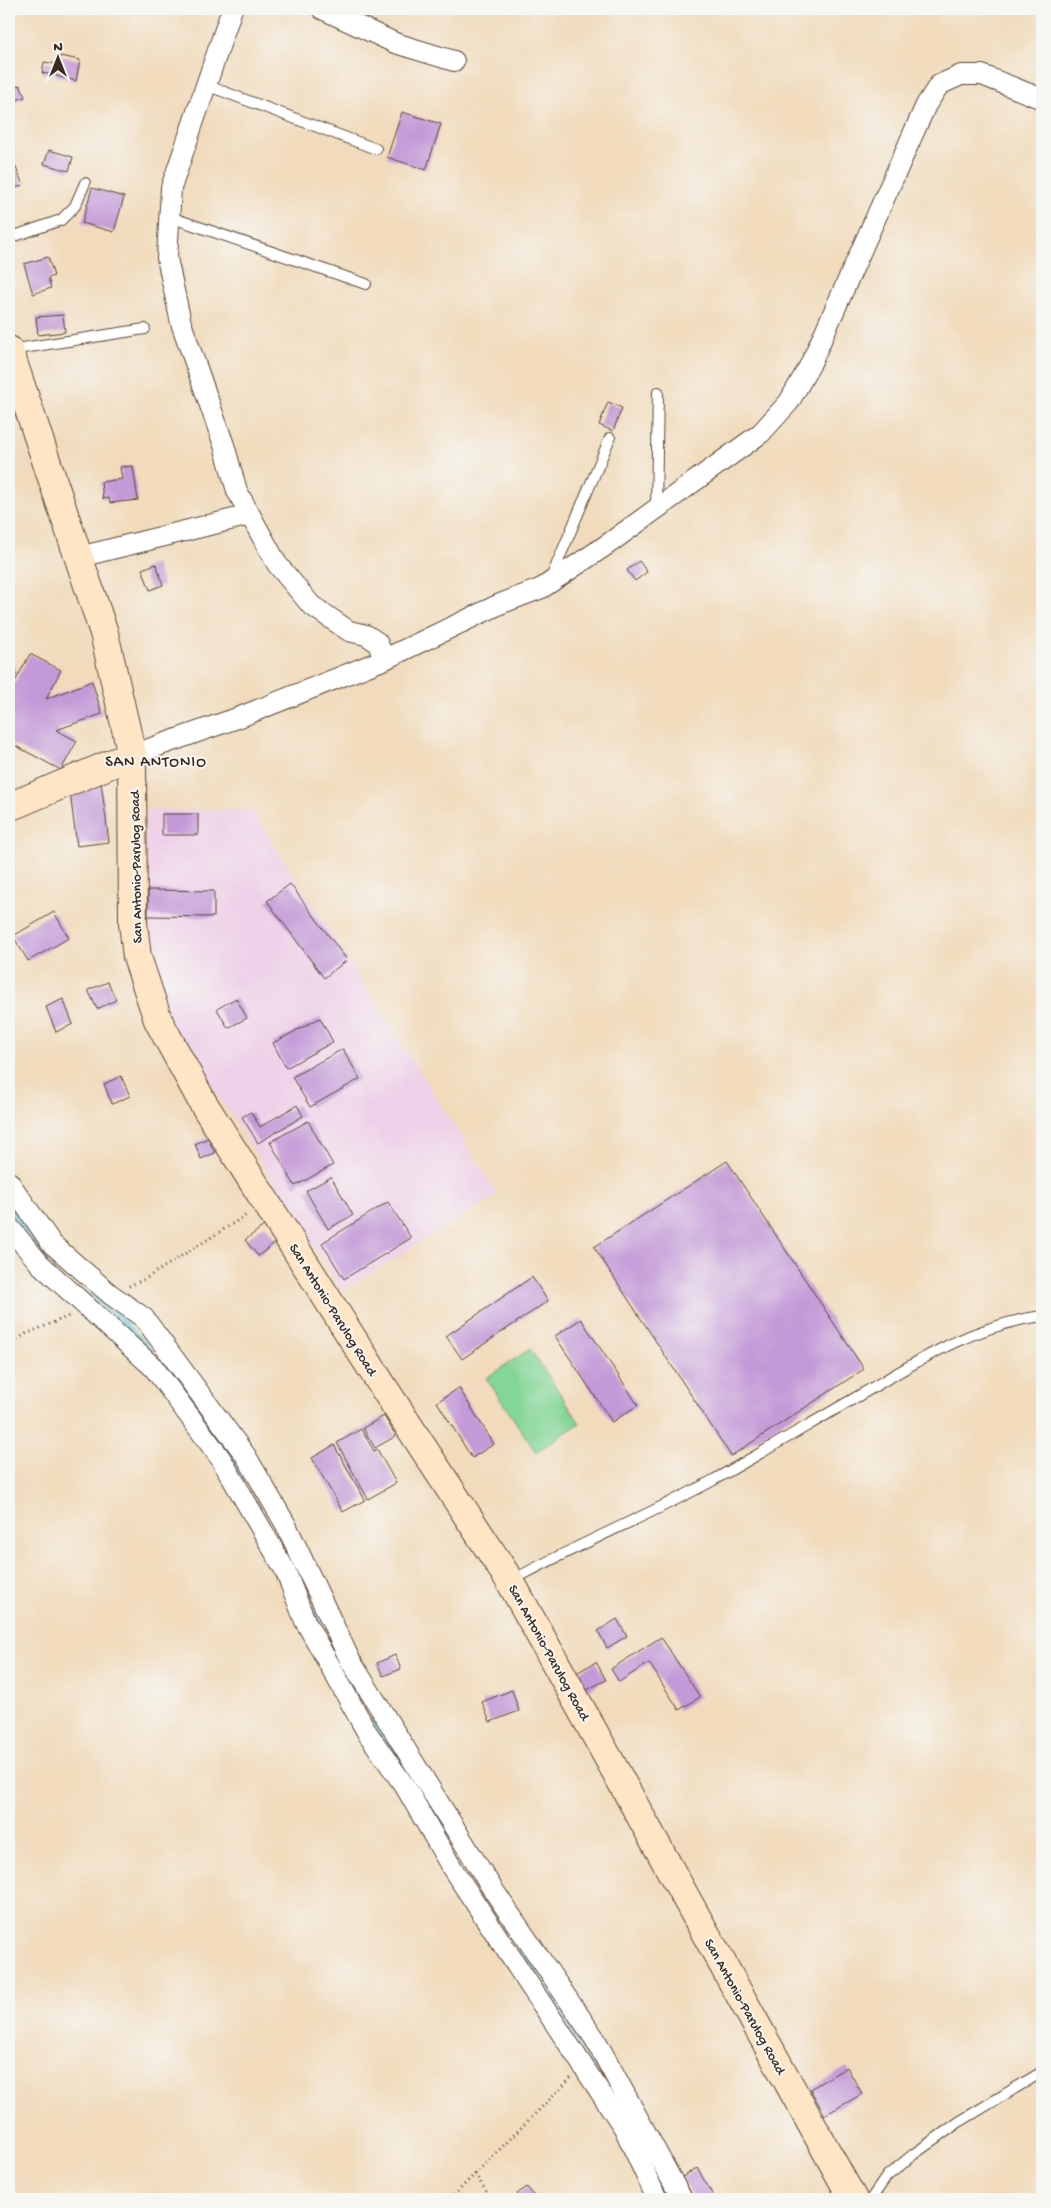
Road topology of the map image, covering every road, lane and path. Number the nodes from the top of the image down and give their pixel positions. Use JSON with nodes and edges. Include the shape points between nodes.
{"nodes":[{"id":1,"x":232,"y":9,"type":"edge"},
{"id":2,"x":333,"y":11,"type":"edge"},
{"id":3,"x":454,"y":61,"type":"dead end"},
{"id":4,"x":206,"y":85,"type":"junction"},
{"id":5,"x":1042,"y":99,"type":"edge"},
{"id":6,"x":376,"y":149,"type":"dead end"},
{"id":7,"x":86,"y":184,"type":"dead end"},
{"id":8,"x":170,"y":217,"type":"junction"},
{"id":9,"x":9,"y":238,"type":"edge"},
{"id":10,"x":366,"y":284,"type":"dead end"},
{"id":11,"x":145,"y":329,"type":"dead end"},
{"id":12,"x":9,"y":350,"type":"edge"},
{"id":13,"x":658,"y":392,"type":"dead end"},
{"id":14,"x":610,"y":438,"type":"dead end"},
{"id":15,"x":656,"y":510,"type":"junction"},
{"id":16,"x":250,"y":515,"type":"junction"},
{"id":17,"x":79,"y":557,"type":"junction"},
{"id":18,"x":550,"y":581,"type":"junction"},
{"id":19,"x":385,"y":659,"type":"junction"},
{"id":20,"x":132,"y":755,"type":"junction"},
{"id":21,"x":10,"y":809,"type":"edge"},
{"id":22,"x":9,"y":1182,"type":"edge"},
{"id":23,"x":266,"y":1203,"type":"junction"},
{"id":24,"x":9,"y":1227,"type":"edge"},
{"id":25,"x":110,"y":1294,"type":"junction"},
{"id":26,"x":88,"y":1308,"type":"junction"},
{"id":27,"x":1042,"y":1316,"type":"edge"},
{"id":28,"x":9,"y":1345,"type":"edge"},
{"id":29,"x":510,"y":1581,"type":"junction"},
{"id":30,"x":583,"y":2065,"type":"junction"},
{"id":31,"x":1042,"y":2072,"type":"edge"},
{"id":32,"x":475,"y":2174,"type":"junction"},
{"id":33,"x":450,"y":2199,"type":"edge"},
{"id":34,"x":491,"y":2199,"type":"edge"},
{"id":35,"x":657,"y":2199,"type":"edge"},
{"id":36,"x":682,"y":2199,"type":"edge"},
{"id":37,"x":853,"y":2199,"type":"edge"},
{"id":38,"x":871,"y":2199,"type":"edge"}],
"edges":[{"from":1,"to":4,"type":"street"},
{"from":2,"to":3,"type":"street","via":[[395,43]]},
{"from":4,"to":6,"type":"lane"},
{"from":4,"to":8,"type":"street","via":[[171,188]]},
{"from":5,"to":15,"type":"street","via":[[982,75],[961,75],[939,85],[926,105],[810,365],[788,402],[761,433]]},
{"from":7,"to":9,"type":"lane","via":[[75,206],[61,220]]},
{"from":8,"to":10,"type":"lane"},
{"from":8,"to":16,"type":"street","via":[[167,258],[181,323],[237,491]]},
{"from":11,"to":12,"type":"lane"},
{"from":12,"to":17,"type":"street","name":"San Antonio-Parulog Road"},
{"from":13,"to":15,"type":"lane"},
{"from":14,"to":18,"type":"lane"},
{"from":15,"to":18,"type":"street"},
{"from":16,"to":17,"type":"street"},
{"from":16,"to":19,"type":"street","via":[[277,564],[311,605],[349,631],[377,642]]},
{"from":17,"to":20,"type":"street","name":"San Antonio-Parulog Road","via":[[104,633]]},
{"from":18,"to":19,"type":"street","via":[[542,588],[500,604]]},
{"from":19,"to":20,"type":"street","via":[[240,717]]},
{"from":20,"to":21,"type":"street"},
{"from":20,"to":23,"type":"street","name":"San Antonio-Parulog Road","via":[[133,923],[137,957],[145,985],[158,1020],[203,1103]]},
{"from":22,"to":25,"type":"street","via":[[52,1244]]},
{"from":23,"to":25,"type":"path","via":[[145,1279]]},
{"from":23,"to":29,"type":"street","name":"San Antonio-Parulog Road"},
{"from":24,"to":26,"type":"street","via":[[40,1264]]},
{"from":25,"to":36,"type":"street","via":[[144,1318],[246,1456],[286,1524],[350,1660],[492,1888],[595,2039]]},
{"from":26,"to":28,"type":"path","via":[[26,1334]]},
{"from":26,"to":30,"type":"street","via":[[154,1368],[221,1459],[285,1570],[305,1621],[368,1734],[406,1788],[452,1868]]},
{"from":27,"to":29,"type":"lane","via":[[1011,1320],[972,1334],[916,1362],[709,1482]]},
{"from":29,"to":37,"type":"street","name":"San Antonio-Parulog Road"},
{"from":30,"to":32,"type":"path"},
{"from":30,"to":35,"type":"street","via":[[624,2128]]},
{"from":31,"to":38,"type":"lane","via":[[959,2122],[914,2154],[887,2176]]},
{"from":32,"to":33,"type":"path"},
{"from":32,"to":34,"type":"path"}]}
